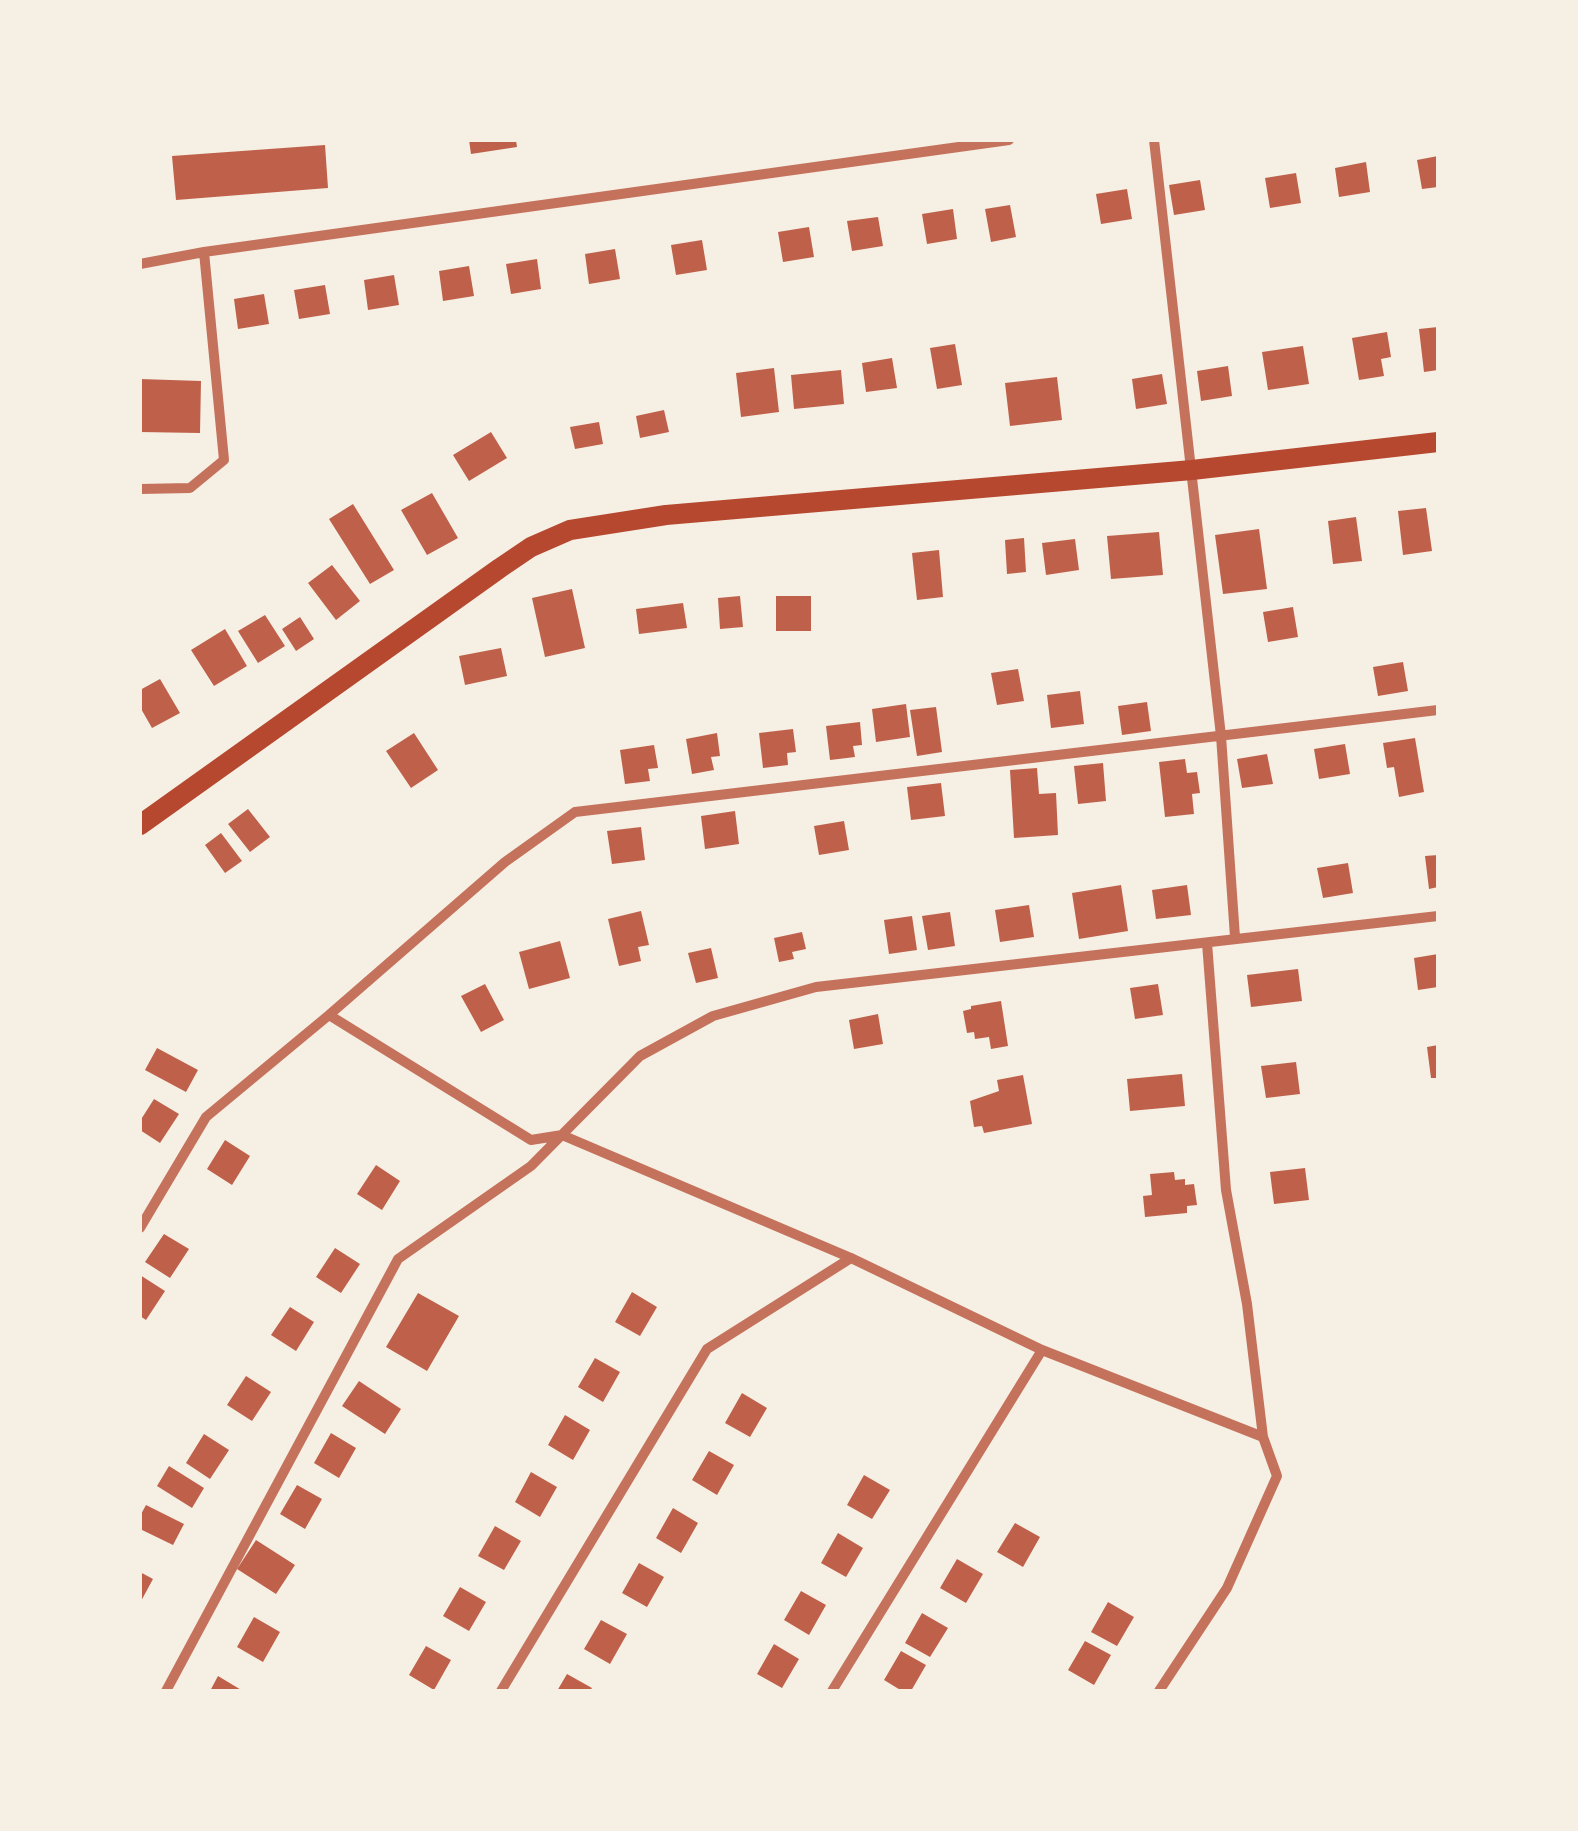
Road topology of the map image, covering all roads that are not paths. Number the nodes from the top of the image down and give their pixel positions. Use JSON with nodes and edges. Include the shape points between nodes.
{"nodes":[{"id":1,"x":1009,"y":140,"type":"edge"},
{"id":2,"x":1154,"y":140,"type":"edge"},
{"id":3,"x":204,"y":252,"type":"junction"},
{"id":4,"x":140,"y":264,"type":"edge"},
{"id":5,"x":1438,"y":442,"type":"edge"},
{"id":6,"x":1192,"y":470,"type":"junction"},
{"id":7,"x":140,"y":489,"type":"edge"},
{"id":8,"x":1438,"y":710,"type":"edge"},
{"id":9,"x":1221,"y":736,"type":"junction"},
{"id":10,"x":140,"y":825,"type":"edge"},
{"id":11,"x":1438,"y":916,"type":"edge"},
{"id":12,"x":1235,"y":937,"type":"junction"},
{"id":13,"x":1207,"y":943,"type":"junction"},
{"id":14,"x":329,"y":1015,"type":"junction"},
{"id":15,"x":562,"y":1135,"type":"junction"},
{"id":16,"x":140,"y":1228,"type":"edge"},
{"id":17,"x":851,"y":1258,"type":"junction"},
{"id":18,"x":1042,"y":1350,"type":"junction"},
{"id":19,"x":1262,"y":1437,"type":"junction"},
{"id":20,"x":166,"y":1691,"type":"edge"},
{"id":21,"x":500,"y":1691,"type":"edge"},
{"id":22,"x":832,"y":1691,"type":"edge"},
{"id":23,"x":1159,"y":1691,"type":"edge"}],
"edges":[{"from":1,"to":3,"type":"street"},
{"from":2,"to":6,"type":"street"},
{"from":3,"to":4,"type":"street"},
{"from":3,"to":7,"type":"street","via":[[224,460],[190,488]]},
{"from":5,"to":6,"type":"main road"},
{"from":6,"to":9,"type":"street"},
{"from":6,"to":10,"type":"main road","via":[[666,515],[570,530],[500,568]]},
{"from":8,"to":9,"type":"street"},
{"from":9,"to":12,"type":"street"},
{"from":9,"to":14,"type":"street","via":[[575,812],[505,862]]},
{"from":11,"to":12,"type":"street"},
{"from":12,"to":13,"type":"street"},
{"from":13,"to":15,"type":"street","via":[[816,988],[713,1016],[640,1056]]},
{"from":13,"to":19,"type":"street","via":[[1226,1190]]},
{"from":14,"to":15,"type":"street","via":[[531,1140]]},
{"from":14,"to":16,"type":"street","via":[[206,1116]]},
{"from":15,"to":17,"type":"street"},
{"from":15,"to":20,"type":"street","via":[[531,1166],[398,1259]]},
{"from":17,"to":18,"type":"street"},
{"from":17,"to":21,"type":"street","via":[[707,1349]]},
{"from":18,"to":19,"type":"street"},
{"from":18,"to":22,"type":"street"},
{"from":19,"to":23,"type":"street","via":[[1277,1476],[1227,1588]]}]}
